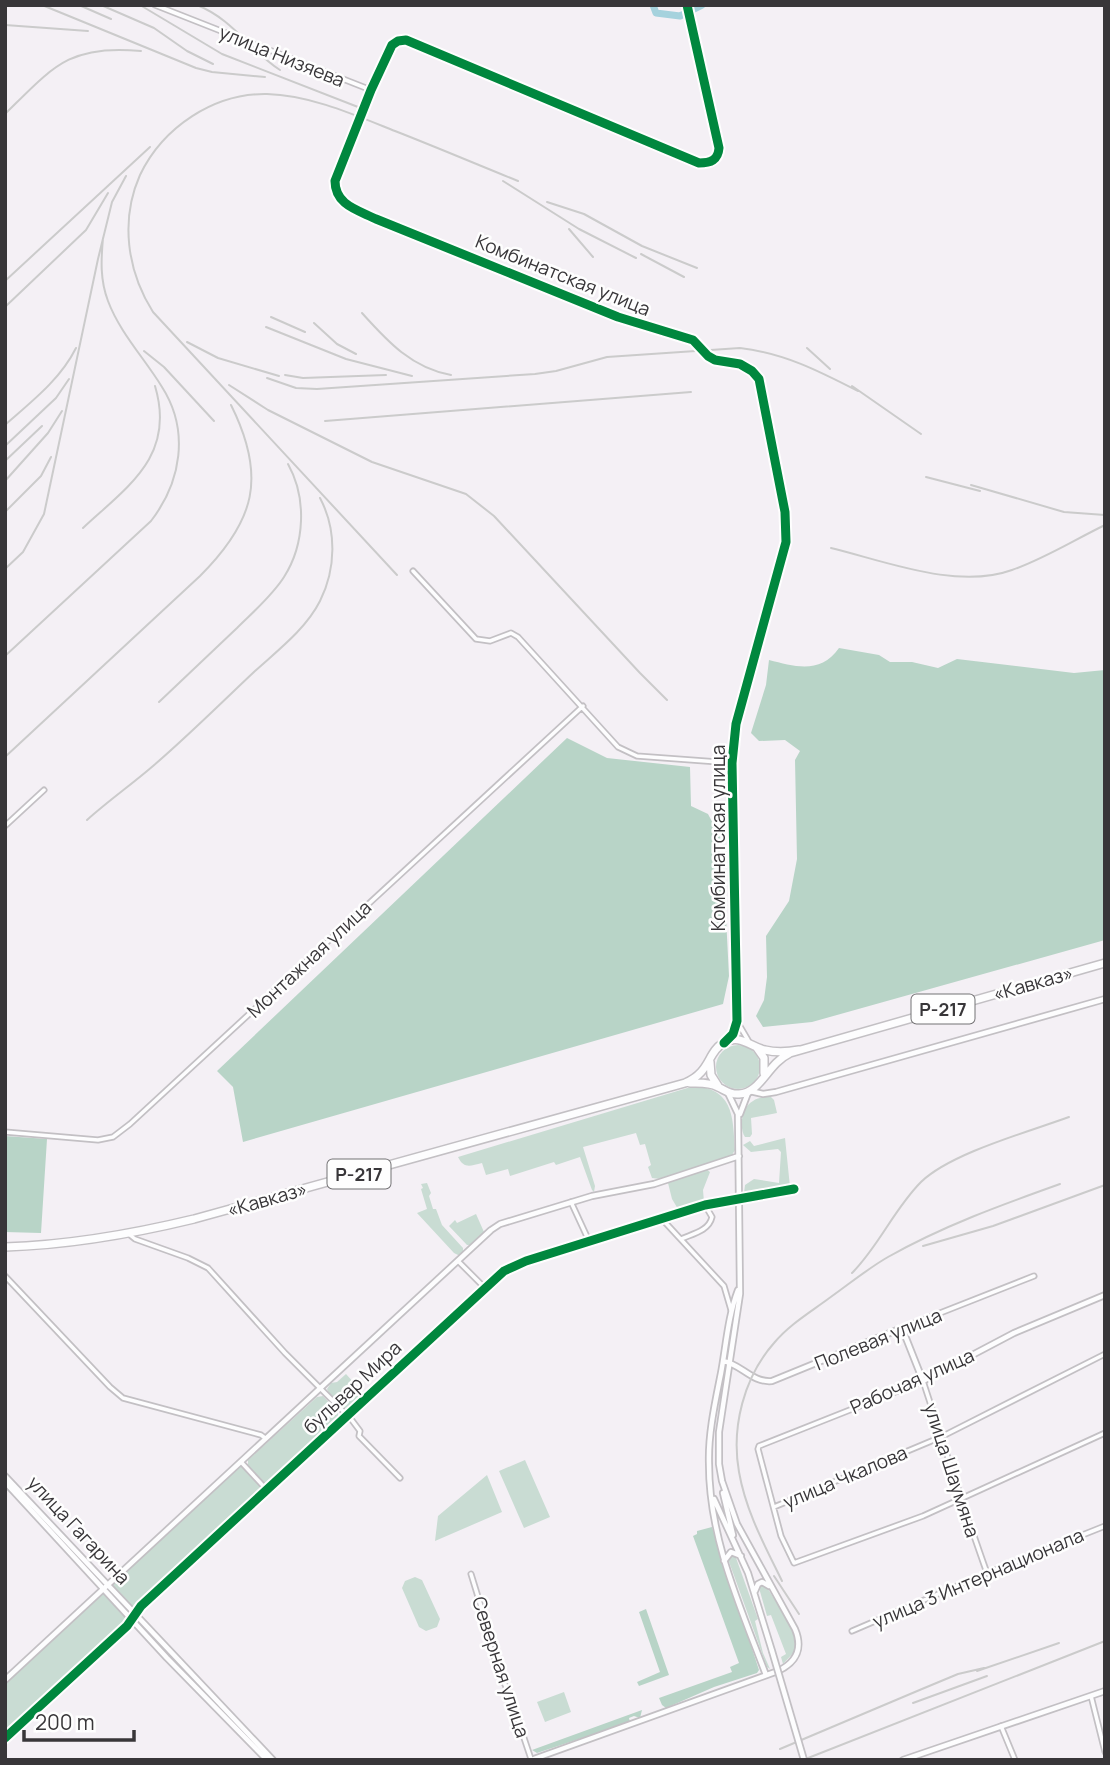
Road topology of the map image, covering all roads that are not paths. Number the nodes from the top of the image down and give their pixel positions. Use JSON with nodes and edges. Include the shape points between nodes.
{"nodes":[{"id":1,"x":155,"y":5,"type":"edge"},
{"id":2,"x":687,"y":6,"type":"edge"},
{"id":3,"x":371,"y":90,"type":"junction"},
{"id":4,"x":413,"y":571,"type":"dead end"},
{"id":5,"x":583,"y":706,"type":"junction"},
{"id":6,"x":732,"y":763,"type":"junction"},
{"id":7,"x":44,"y":790,"type":"dead end"},
{"id":8,"x":5,"y":826,"type":"edge"},
{"id":9,"x":1105,"y":963,"type":"edge"},
{"id":10,"x":1105,"y":999,"type":"edge"},
{"id":11,"x":737,"y":1021,"type":"junction"},
{"id":12,"x":749,"y":1042,"type":"junction"},
{"id":13,"x":723,"y":1043,"type":"junction"},
{"id":14,"x":757,"y":1048,"type":"junction"},
{"id":15,"x":799,"y":1050,"type":"junction"},
{"id":16,"x":710,"y":1061,"type":"junction"},
{"id":17,"x":763,"y":1078,"type":"junction"},
{"id":18,"x":685,"y":1083,"type":"junction"},
{"id":19,"x":718,"y":1087,"type":"junction"},
{"id":20,"x":749,"y":1092,"type":"junction"},
{"id":21,"x":776,"y":1092,"type":"junction"},
{"id":22,"x":728,"y":1093,"type":"junction"},
{"id":23,"x":738,"y":1122,"type":"junction"},
{"id":24,"x":5,"y":1132,"type":"edge"},
{"id":25,"x":739,"y":1156,"type":"junction"},
{"id":26,"x":794,"y":1189,"type":"dead end"},
{"id":27,"x":739,"y":1197,"type":"junction"},
{"id":28,"x":571,"y":1202,"type":"junction"},
{"id":29,"x":705,"y":1205,"type":"junction"},
{"id":30,"x":662,"y":1219,"type":"junction"},
{"id":31,"x":129,"y":1234,"type":"junction"},
{"id":32,"x":681,"y":1238,"type":"junction"},
{"id":33,"x":589,"y":1241,"type":"junction"},
{"id":34,"x":5,"y":1247,"type":"edge"},
{"id":35,"x":458,"y":1261,"type":"junction"},
{"id":36,"x":5,"y":1276,"type":"edge"},
{"id":37,"x":1034,"y":1276,"type":"dead end"},
{"id":38,"x":739,"y":1285,"type":"junction"},
{"id":39,"x":485,"y":1288,"type":"junction"},
{"id":40,"x":1105,"y":1295,"type":"edge"},
{"id":41,"x":731,"y":1312,"type":"junction"},
{"id":42,"x":902,"y":1328,"type":"junction"},
{"id":43,"x":1105,"y":1354,"type":"edge"},
{"id":44,"x":723,"y":1362,"type":"junction"},
{"id":45,"x":729,"y":1363,"type":"junction"},
{"id":46,"x":923,"y":1381,"type":"junction"},
{"id":47,"x":321,"y":1390,"type":"junction"},
{"id":48,"x":346,"y":1415,"type":"junction"},
{"id":49,"x":1105,"y":1433,"type":"edge"},
{"id":50,"x":941,"y":1437,"type":"junction"},
{"id":51,"x":267,"y":1439,"type":"junction"},
{"id":52,"x":242,"y":1463,"type":"junction"},
{"id":53,"x":5,"y":1478,"type":"edge"},
{"id":54,"x":400,"y":1478,"type":"dead end"},
{"id":55,"x":722,"y":1481,"type":"junction"},
{"id":56,"x":710,"y":1486,"type":"junction"},
{"id":57,"x":267,"y":1490,"type":"junction"},
{"id":58,"x":962,"y":1499,"type":"junction"},
{"id":59,"x":775,"y":1507,"type":"junction"},
{"id":60,"x":1105,"y":1526,"type":"edge"},
{"id":61,"x":735,"y":1542,"type":"junction"},
{"id":62,"x":741,"y":1556,"type":"junction"},
{"id":63,"x":724,"y":1561,"type":"junction"},
{"id":64,"x":987,"y":1573,"type":"junction"},
{"id":65,"x":471,"y":1574,"type":"dead end"},
{"id":66,"x":105,"y":1588,"type":"junction"},
{"id":67,"x":772,"y":1589,"type":"junction"},
{"id":68,"x":755,"y":1594,"type":"junction"},
{"id":69,"x":134,"y":1618,"type":"junction"},
{"id":70,"x":852,"y":1631,"type":"dead end"},
{"id":71,"x":766,"y":1675,"type":"junction"},
{"id":72,"x":5,"y":1680,"type":"edge"},
{"id":73,"x":1105,"y":1691,"type":"edge"},
{"id":74,"x":1091,"y":1695,"type":"junction"},
{"id":75,"x":1001,"y":1726,"type":"junction"},
{"id":76,"x":5,"y":1738,"type":"edge"},
{"id":77,"x":1105,"y":1752,"type":"edge"},
{"id":78,"x":267,"y":1760,"type":"edge"},
{"id":79,"x":273,"y":1760,"type":"edge"},
{"id":80,"x":531,"y":1760,"type":"edge"},
{"id":81,"x":804,"y":1760,"type":"edge"},
{"id":82,"x":903,"y":1760,"type":"edge"},
{"id":83,"x":1015,"y":1760,"type":"edge"}],
"edges":[{"from":1,"to":3,"type":"street","name":"улица Низяева"},
{"from":2,"to":3,"type":"street","name":"Комбинатская улица","via":[[719,148],[717,157],[706,163],[406,40],[392,45]]},
{"from":3,"to":6,"type":"street","name":"Комбинатская улица","via":[[335,181],[343,202],[618,317],[693,341],[708,356],[740,365],[759,379],[785,512],[786,542],[736,724]]},
{"from":4,"to":5,"type":"street","via":[[476,639],[490,641],[511,633],[518,637]]},
{"from":5,"to":6,"type":"street","via":[[626,753]]},
{"from":5,"to":24,"type":"street","name":"Монтажная улица","via":[[113,1137],[98,1140]]},
{"from":6,"to":11,"type":"street","name":"Комбинатская улица"},
{"from":7,"to":8,"type":"street"},
{"from":9,"to":15,"type":"highway","name":"«Кавказ»","number":"Р-217"},
{"from":10,"to":21,"type":"main road"},
{"from":11,"to":12,"type":"street","name":"Комбинатская улица"},
{"from":11,"to":13,"type":"street","via":[[733,1034]]},
{"from":12,"to":13,"type":"highway"},
{"from":12,"to":14,"type":"highway"},
{"from":13,"to":16,"type":"highway","name":"«Кавказ»","number":"Р-217"},
{"from":14,"to":15,"type":"highway","name":"«Кавказ»","number":"Р-217"},
{"from":14,"to":17,"type":"highway","via":[[764,1058]]},
{"from":15,"to":17,"type":"highway","name":"«Кавказ»","number":"Р-217","via":[[782,1056]]},
{"from":16,"to":18,"type":"highway","name":"«Кавказ»","number":"Р-217"},
{"from":16,"to":19,"type":"highway"},
{"from":17,"to":20,"type":"highway","name":"«Кавказ»","number":"Р-217"},
{"from":17,"to":21,"type":"main road","via":[[766,1090]]},
{"from":18,"to":19,"type":"highway","name":"«Кавказ»","number":"Р-217"},
{"from":18,"to":31,"type":"highway","name":"«Кавказ»","number":"Р-217"},
{"from":19,"to":22,"type":"highway","name":"«Кавказ»","number":"Р-217"},
{"from":20,"to":21,"type":"main road"},
{"from":20,"to":22,"type":"highway"},
{"from":20,"to":23,"type":"main road"},
{"from":22,"to":23,"type":"main road"},
{"from":23,"to":25,"type":"main road"},
{"from":25,"to":27,"type":"main road"},
{"from":25,"to":28,"type":"main road","name":"бульвар Мира","via":[[654,1184]]},
{"from":26,"to":27,"type":"street","name":"бульвар Мира"},
{"from":27,"to":29,"type":"main road","name":"бульвар Мира"},
{"from":27,"to":38,"type":"main road"},
{"from":28,"to":33,"type":"street"},
{"from":28,"to":35,"type":"main road","name":"бульвар Мира","via":[[498,1226]]},
{"from":29,"to":30,"type":"main road","name":"бульвар Мира"},
{"from":29,"to":32,"type":"street","via":[[711,1223]]},
{"from":30,"to":32,"type":"street"},
{"from":30,"to":33,"type":"main road","name":"бульвар Мира"},
{"from":31,"to":34,"type":"highway","name":"«Кавказ»","number":"Р-217"},
{"from":31,"to":47,"type":"street","via":[[198,1262],[213,1273]]},
{"from":32,"to":41,"type":"street","via":[[724,1286]]},
{"from":33,"to":39,"type":"main road","name":"бульвар Мира","via":[[509,1267]]},
{"from":35,"to":39,"type":"street"},
{"from":35,"to":47,"type":"main road","name":"бульвар Мира"},
{"from":36,"to":51,"type":"street","via":[[124,1398]]},
{"from":37,"to":42,"type":"street","name":"Полевая улица"},
{"from":38,"to":41,"type":"main road"},
{"from":38,"to":45,"type":"main road"},
{"from":39,"to":48,"type":"main road","name":"бульвар Мира"},
{"from":40,"to":46,"type":"main road","name":"Рабочая улица","via":[[1014,1333]]},
{"from":41,"to":44,"type":"main road"},
{"from":42,"to":45,"type":"main road","name":"Полевая улица","via":[[772,1381],[757,1380]]},
{"from":42,"to":46,"type":"main road","name":"улица Шаумяна"},
{"from":43,"to":50,"type":"street","name":"улица Чкалова"},
{"from":44,"to":45,"type":"main road","name":"Полевая улица"},
{"from":44,"to":56,"type":"main road","via":[[710,1441]]},
{"from":45,"to":55,"type":"main road","via":[[718,1442]]},
{"from":46,"to":50,"type":"street","name":"улица Шаумяна"},
{"from":46,"to":59,"type":"street","name":"Рабочая улица","via":[[763,1443],[758,1449]]},
{"from":47,"to":48,"type":"street"},
{"from":47,"to":51,"type":"main road","name":"бульвар Мира"},
{"from":48,"to":54,"type":"street","via":[[359,1436]]},
{"from":48,"to":57,"type":"main road","name":"бульвар Мира"},
{"from":49,"to":58,"type":"street"},
{"from":50,"to":58,"type":"street","name":"улица Шаумяна"},
{"from":50,"to":59,"type":"street","name":"улица Чкалова"},
{"from":51,"to":52,"type":"main road","name":"бульвар Мира"},
{"from":52,"to":57,"type":"street"},
{"from":52,"to":66,"type":"main road","name":"бульвар Мира"},
{"from":53,"to":66,"type":"main road","name":"улица Гагарина"},
{"from":55,"to":56,"type":"main road"},
{"from":55,"to":61,"type":"main road"},
{"from":55,"to":67,"type":"main road","via":[[737,1524]]},
{"from":56,"to":61,"type":"main road"},
{"from":56,"to":63,"type":"main road"},
{"from":57,"to":69,"type":"main road","name":"бульвар Мира","via":[[141,1606]]},
{"from":58,"to":59,"type":"street","via":[[794,1563],[781,1536]]},
{"from":58,"to":64,"type":"street","name":"улица Шаумяна"},
{"from":60,"to":64,"type":"street","name":"улица 3 Интернационала"},
{"from":61,"to":62,"type":"main road"},
{"from":62,"to":63,"type":"main road","via":[[731,1552]]},
{"from":62,"to":68,"type":"main road"},
{"from":63,"to":71,"type":"main road"},
{"from":64,"to":70,"type":"street","name":"улица 3 Интернационала"},
{"from":65,"to":80,"type":"street","name":"Северная улица","via":[[491,1650]]},
{"from":66,"to":69,"type":"main road","name":"улица Гагарина"},
{"from":66,"to":72,"type":"main road","name":"бульвар Мира"},
{"from":67,"to":68,"type":"main road","via":[[762,1582]]},
{"from":67,"to":71,"type":"main road","via":[[796,1629],[800,1645],[790,1664]]},
{"from":68,"to":81,"type":"main road","bridge":true},
{"from":69,"to":76,"type":"main road","name":"бульвар Мира"},
{"from":69,"to":78,"type":"main road","name":"улица Гагарина"},
{"from":69,"to":79,"type":"main road","name":"улица Гагарина"},
{"from":71,"to":80,"type":"main road"},
{"from":73,"to":74,"type":"main road"},
{"from":74,"to":75,"type":"main road"},
{"from":74,"to":77,"type":"street"},
{"from":75,"to":82,"type":"main road"},
{"from":75,"to":83,"type":"street"}]}
